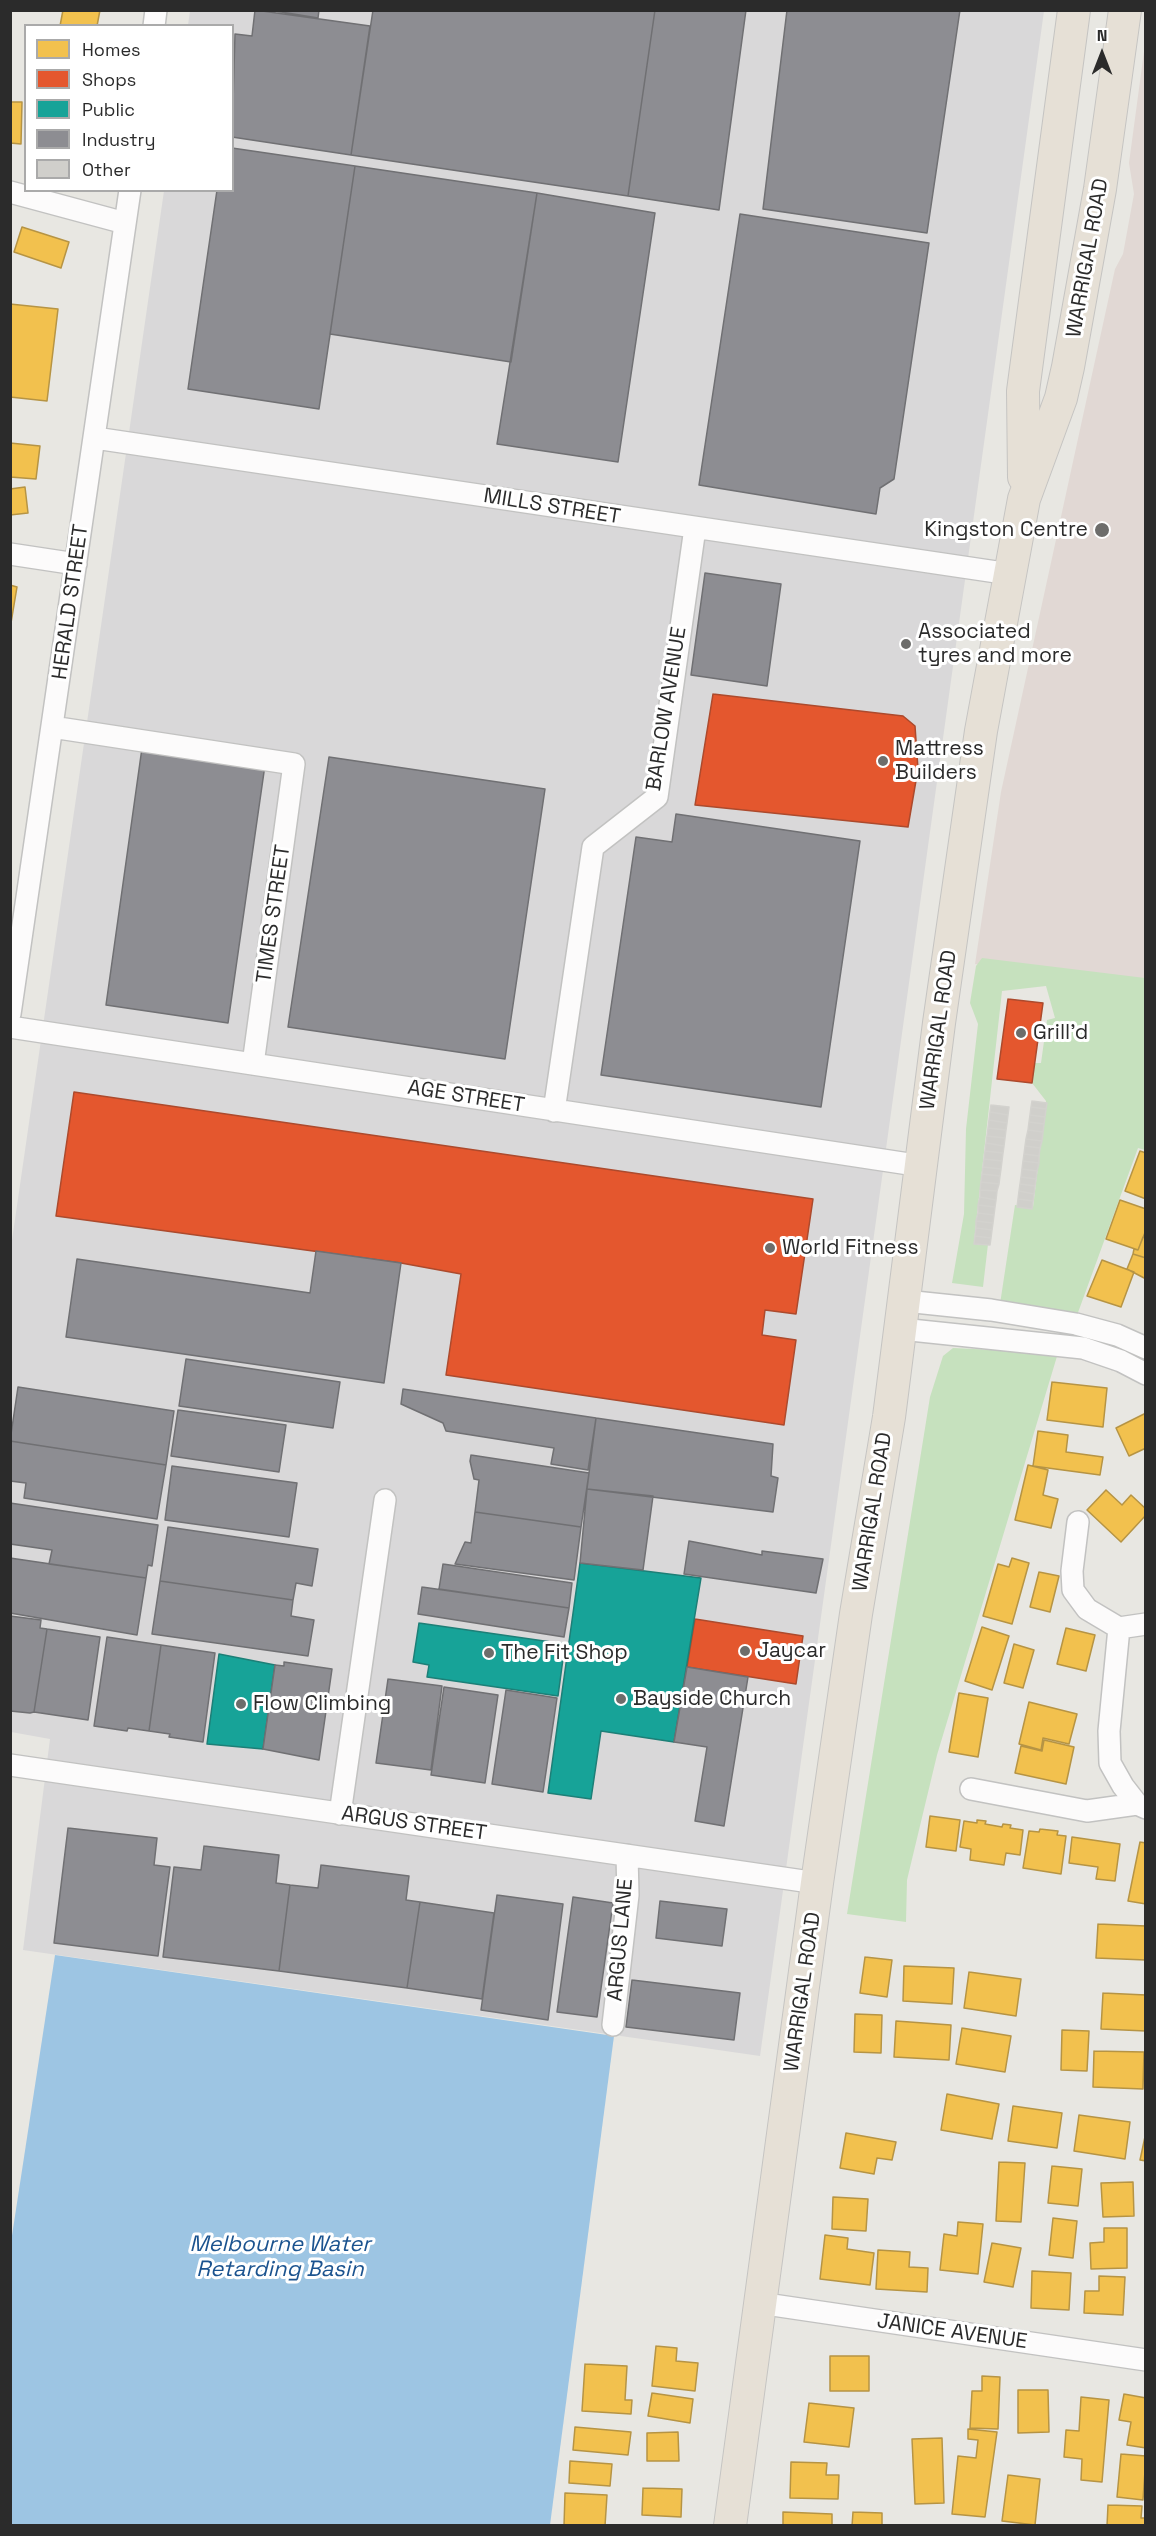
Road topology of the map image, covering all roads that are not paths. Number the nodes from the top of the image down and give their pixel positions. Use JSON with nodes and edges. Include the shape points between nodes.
{"nodes":[{"id":1,"x":1074,"y":10,"type":"edge"},
{"id":2,"x":1125,"y":10,"type":"edge"},
{"id":3,"x":10,"y":192,"type":"edge"},
{"id":4,"x":130,"y":192,"type":"edge"},
{"id":5,"x":125,"y":223,"type":"junction"},
{"id":6,"x":95,"y":438,"type":"junction"},
{"id":7,"x":1024,"y":499,"type":"junction"},
{"id":8,"x":695,"y":528,"type":"junction"},
{"id":9,"x":10,"y":554,"type":"edge"},
{"id":10,"x":76,"y":564,"type":"junction"},
{"id":11,"x":1010,"y":574,"type":"junction"},
{"id":12,"x":52,"y":727,"type":"junction"},
{"id":13,"x":16,"y":942,"type":"edge"},
{"id":14,"x":10,"y":1014,"type":"edge"},
{"id":15,"x":10,"y":1027,"type":"edge"},
{"id":16,"x":253,"y":1064,"type":"junction"},
{"id":17,"x":554,"y":1111,"type":"junction"},
{"id":18,"x":922,"y":1166,"type":"junction"},
{"id":19,"x":903,"y":1315,"type":"junction"},
{"id":20,"x":1146,"y":1348,"type":"edge"},
{"id":21,"x":1146,"y":1374,"type":"edge"},
{"id":22,"x":385,"y":1500,"type":"dead end"},
{"id":23,"x":1078,"y":1522,"type":"dead end"},
{"id":24,"x":1146,"y":1624,"type":"edge"},
{"id":25,"x":1119,"y":1628,"type":"junction"},
{"id":26,"x":10,"y":1765,"type":"edge"},
{"id":27,"x":971,"y":1789,"type":"dead end"},
{"id":28,"x":1141,"y":1806,"type":"edge"},
{"id":29,"x":340,"y":1814,"type":"junction"},
{"id":30,"x":627,"y":1855,"type":"junction"},
{"id":31,"x":817,"y":1883,"type":"junction"},
{"id":32,"x":613,"y":2025,"type":"dead end"},
{"id":33,"x":759,"y":2303,"type":"junction"},
{"id":34,"x":1146,"y":2360,"type":"edge"},
{"id":35,"x":730,"y":2526,"type":"edge"}],
"edges":[{"from":1,"to":7,"type":"highway","name":"WARRIGAL ROAD","via":[[1023,391]]},
{"from":2,"to":7,"type":"highway","name":"WARRIGAL ROAD","via":[[1090,255],[1068,367],[1061,398]]},
{"from":3,"to":5,"type":"street"},
{"from":4,"to":5,"type":"street","name":"HERALD STREET"},
{"from":5,"to":6,"type":"street","name":"HERALD STREET"},
{"from":6,"to":8,"type":"street","name":"MILLS STREET"},
{"from":6,"to":10,"type":"street","name":"HERALD STREET"},
{"from":7,"to":11,"type":"highway","name":"WARRIGAL ROAD"},
{"from":8,"to":11,"type":"street","name":"MILLS STREET"},
{"from":8,"to":17,"type":"street","name":"BARLOW AVENUE","via":[[657,797],[592,847]]},
{"from":9,"to":10,"type":"street"},
{"from":10,"to":12,"type":"street","name":"HERALD STREET"},
{"from":11,"to":18,"type":"highway","name":"WARRIGAL ROAD","via":[[971,794]]},
{"from":12,"to":13,"type":"street","name":"HERALD STREET"},
{"from":12,"to":16,"type":"street","name":"TIMES STREET","via":[[294,764]]},
{"from":13,"to":14,"type":"street","name":"HERALD STREET"},
{"from":15,"to":16,"type":"street","name":"AGE STREET"},
{"from":16,"to":17,"type":"street","name":"AGE STREET"},
{"from":17,"to":18,"type":"street","name":"AGE STREET"},
{"from":18,"to":19,"type":"highway","name":"WARRIGAL ROAD"},
{"from":19,"to":20,"type":"street","via":[[991,1310],[1076,1324]]},
{"from":19,"to":21,"type":"street","via":[[1083,1348]]},
{"from":19,"to":31,"type":"highway","name":"WARRIGAL ROAD"},
{"from":22,"to":29,"type":"street"},
{"from":23,"to":25,"type":"street","via":[[1073,1590],[1087,1609]]},
{"from":24,"to":25,"type":"street"},
{"from":25,"to":28,"type":"street","via":[[1109,1731],[1110,1763]]},
{"from":26,"to":29,"type":"street","name":"ARGUS STREET"},
{"from":27,"to":28,"type":"street","via":[[1087,1811]]},
{"from":29,"to":30,"type":"street","name":"ARGUS STREET"},
{"from":30,"to":31,"type":"street","name":"ARGUS STREET"},
{"from":30,"to":32,"type":"street","name":"ARGUS LANE","via":[[628,1895]]},
{"from":31,"to":33,"type":"highway","name":"WARRIGAL ROAD"},
{"from":33,"to":34,"type":"street","name":"JANICE AVENUE"},
{"from":33,"to":35,"type":"highway","name":"WARRIGAL ROAD"}]}
